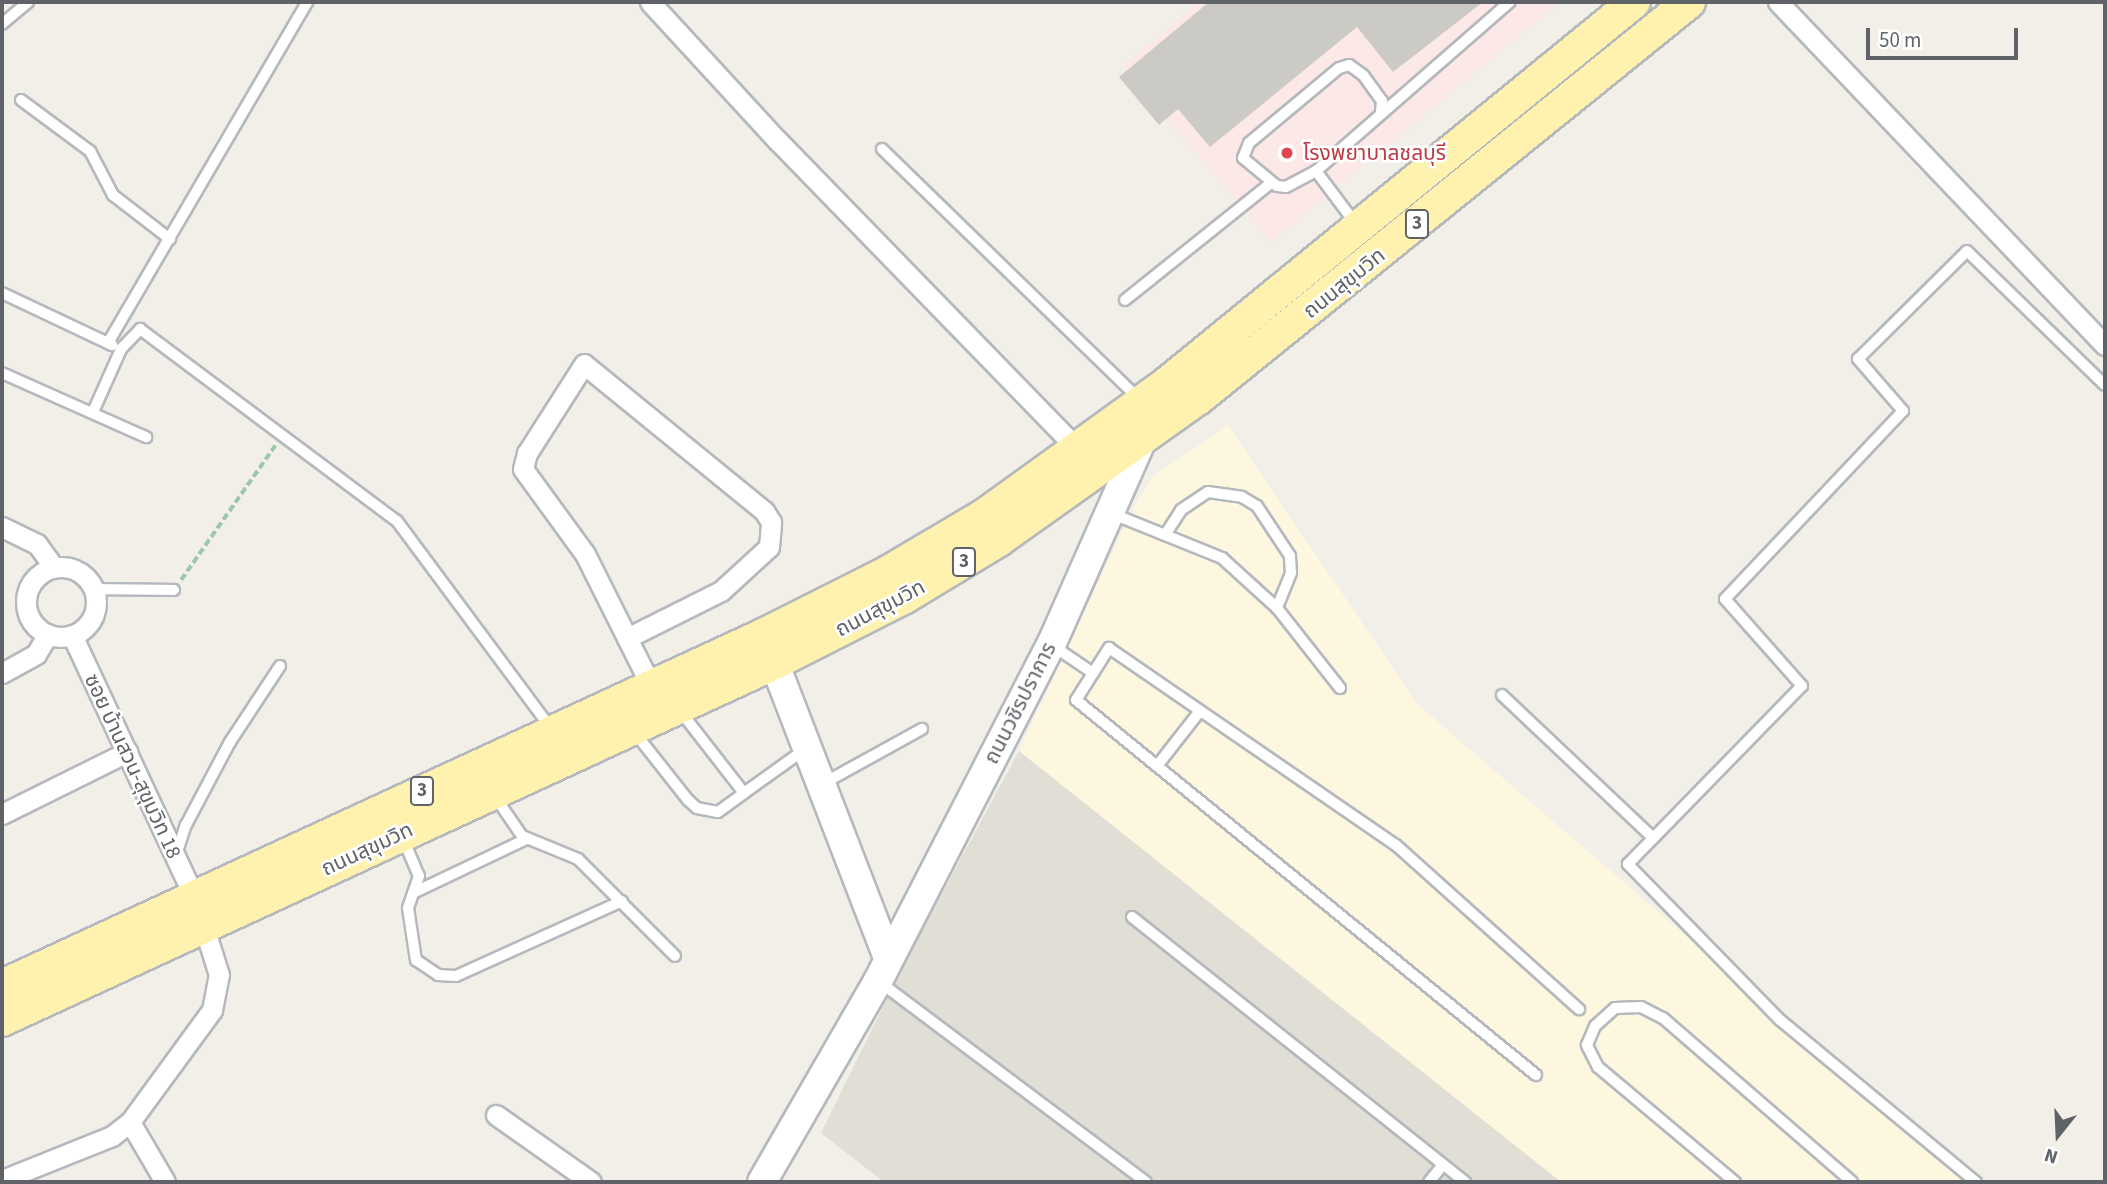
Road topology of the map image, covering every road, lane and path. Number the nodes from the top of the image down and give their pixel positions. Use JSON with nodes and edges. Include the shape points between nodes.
{"nodes":[{"id":1,"x":28,"y":2,"type":"edge"},
{"id":2,"x":307,"y":2,"type":"edge"},
{"id":3,"x":650,"y":2,"type":"edge"},
{"id":4,"x":1510,"y":2,"type":"edge"},
{"id":5,"x":1634,"y":2,"type":"edge"},
{"id":6,"x":1689,"y":2,"type":"edge"},
{"id":7,"x":1777,"y":2,"type":"edge"},
{"id":8,"x":2,"y":24,"type":"edge"},
{"id":9,"x":21,"y":100,"type":"dead end"},
{"id":10,"x":1381,"y":111,"type":"junction"},
{"id":11,"x":882,"y":149,"type":"dead end"},
{"id":12,"x":1316,"y":171,"type":"junction"},
{"id":13,"x":1271,"y":183,"type":"junction"},
{"id":14,"x":1359,"y":227,"type":"junction"},
{"id":15,"x":170,"y":239,"type":"junction"},
{"id":16,"x":2,"y":293,"type":"edge"},
{"id":17,"x":1125,"y":300,"type":"dead end"},
{"id":18,"x":108,"y":343,"type":"junction"},
{"id":19,"x":2105,"y":345,"type":"edge"},
{"id":20,"x":121,"y":349,"type":"junction"},
{"id":21,"x":2,"y":373,"type":"edge"},
{"id":22,"x":2105,"y":385,"type":"edge"},
{"id":23,"x":1141,"y":402,"type":"junction"},
{"id":24,"x":93,"y":412,"type":"junction"},
{"id":25,"x":282,"y":436,"type":"junction"},
{"id":26,"x":146,"y":437,"type":"dead end"},
{"id":27,"x":1141,"y":442,"type":"junction"},
{"id":28,"x":1077,"y":449,"type":"junction"},
{"id":29,"x":1109,"y":513,"type":"junction"},
{"id":30,"x":2,"y":527,"type":"edge"},
{"id":31,"x":1165,"y":535,"type":"junction"},
{"id":32,"x":54,"y":567,"type":"junction"},
{"id":33,"x":95,"y":589,"type":"junction"},
{"id":34,"x":174,"y":590,"type":"joint"},
{"id":35,"x":1277,"y":608,"type":"junction"},
{"id":36,"x":48,"y":634,"type":"junction"},
{"id":37,"x":72,"y":635,"type":"junction"},
{"id":38,"x":627,"y":638,"type":"junction"},
{"id":39,"x":1051,"y":645,"type":"junction"},
{"id":40,"x":769,"y":649,"type":"junction"},
{"id":41,"x":280,"y":666,"type":"dead end"},
{"id":42,"x":2,"y":673,"type":"edge"},
{"id":43,"x":1093,"y":673,"type":"junction"},
{"id":44,"x":651,"y":686,"type":"junction"},
{"id":45,"x":1340,"y":688,"type":"dead end"},
{"id":46,"x":1502,"y":695,"type":"dead end"},
{"id":47,"x":679,"y":709,"type":"junction"},
{"id":48,"x":1200,"y":711,"type":"junction"},
{"id":49,"x":922,"y":729,"type":"dead end"},
{"id":50,"x":553,"y":730,"type":"junction"},
{"id":51,"x":633,"y":730,"type":"junction"},
{"id":52,"x":807,"y":748,"type":"junction"},
{"id":53,"x":127,"y":752,"type":"junction"},
{"id":54,"x":1157,"y":766,"type":"junction"},
{"id":55,"x":821,"y":785,"type":"junction"},
{"id":56,"x":493,"y":792,"type":"junction"},
{"id":57,"x":744,"y":793,"type":"junction"},
{"id":58,"x":2,"y":814,"type":"edge"},
{"id":59,"x":401,"y":834,"type":"junction"},
{"id":60,"x":1653,"y":838,"type":"junction"},
{"id":61,"x":526,"y":839,"type":"junction"},
{"id":62,"x":175,"y":856,"type":"junction"},
{"id":63,"x":413,"y":893,"type":"junction"},
{"id":64,"x":622,"y":901,"type":"junction"},
{"id":65,"x":208,"y":912,"type":"junction"},
{"id":66,"x":1132,"y":917,"type":"dead end"},
{"id":67,"x":676,"y":956,"type":"dead end"},
{"id":68,"x":883,"y":969,"type":"junction"},
{"id":69,"x":2,"y":986,"type":"edge"},
{"id":70,"x":1579,"y":1009,"type":"dead end"},
{"id":71,"x":2,"y":1020,"type":"edge"},
{"id":72,"x":1536,"y":1075,"type":"dead end"},
{"id":73,"x":496,"y":1115,"type":"dead end"},
{"id":74,"x":130,"y":1122,"type":"junction"},
{"id":75,"x":1443,"y":1165,"type":"junction"},
{"id":76,"x":2,"y":1180,"type":"edge"},
{"id":77,"x":165,"y":1182,"type":"edge"},
{"id":78,"x":591,"y":1182,"type":"edge"},
{"id":79,"x":762,"y":1182,"type":"edge"},
{"id":80,"x":1146,"y":1182,"type":"edge"},
{"id":81,"x":1430,"y":1182,"type":"edge"},
{"id":82,"x":1465,"y":1182,"type":"edge"},
{"id":83,"x":1735,"y":1182,"type":"edge"},
{"id":84,"x":1852,"y":1182,"type":"edge"},
{"id":85,"x":1976,"y":1182,"type":"edge"}],
"edges":[{"from":1,"to":8,"type":"lane"},
{"from":2,"to":15,"type":"lane"},
{"from":3,"to":28,"type":"street"},
{"from":4,"to":10,"type":"lane"},
{"from":5,"to":14,"type":"main road","name":"ถนนสุขุมวิท","number":"3"},
{"from":6,"to":27,"type":"main road","name":"ถนนสุขุมวิท","number":"3"},
{"from":7,"to":19,"type":"street"},
{"from":9,"to":15,"type":"lane","via":[[90,151],[113,195]]},
{"from":10,"to":12,"type":"lane"},
{"from":10,"to":13,"type":"lane","via":[[1382,101],[1363,75],[1349,65],[1339,68],[1245,149],[1243,158],[1248,165]]},
{"from":11,"to":23,"type":"lane"},
{"from":12,"to":13,"type":"lane","via":[[1286,187]]},
{"from":12,"to":14,"type":"lane"},
{"from":13,"to":17,"type":"lane"},
{"from":14,"to":23,"type":"main road","name":"ถนนสุขุมวิท","number":"3"},
{"from":15,"to":18,"type":"lane"},
{"from":16,"to":18,"type":"lane"},
{"from":18,"to":20,"type":"lane"},
{"from":20,"to":24,"type":"lane"},
{"from":20,"to":25,"type":"lane","via":[[139,329]]},
{"from":21,"to":24,"type":"lane"},
{"from":22,"to":60,"type":"lane","via":[[1967,251],[1858,359],[1903,411],[1725,599],[1802,686]]},
{"from":23,"to":28,"type":"main road","name":"ถนนสุขุมวิท","number":"3"},
{"from":24,"to":26,"type":"lane"},
{"from":25,"to":34,"type":"path"},
{"from":25,"to":50,"type":"lane","via":[[397,521]]},
{"from":27,"to":29,"type":"street","name":"ถนนวชิรปราการ"},
{"from":27,"to":40,"type":"main road","name":"ถนนสุขุมวิท","number":"3","via":[[987,548],[905,597]]},
{"from":28,"to":40,"type":"main road","name":"ถนนสุขุมวิท","number":"3","via":[[983,516]]},
{"from":29,"to":31,"type":"lane"},
{"from":29,"to":39,"type":"street","name":"ถนนวชิรปราการ"},
{"from":30,"to":32,"type":"street","via":[[37,544]]},
{"from":31,"to":35,"type":"lane","via":[[1223,558]]},
{"from":31,"to":35,"type":"lane","via":[[1181,510],[1208,492],[1242,497],[1257,506],[1290,556],[1291,573]]},
{"from":32,"to":33,"type":"street","via":[[83,573]]},
{"from":32,"to":36,"type":"street","via":[[35,578],[26,598],[31,620]]},
{"from":33,"to":34,"type":"lane"},
{"from":33,"to":37,"type":"street","via":[[96,612]]},
{"from":35,"to":45,"type":"lane"},
{"from":36,"to":37,"type":"street"},
{"from":36,"to":42,"type":"street","via":[[36,654]]},
{"from":37,"to":53,"type":"street","name":"ซอย บ้านสวน-สุขุมวิท 18"},
{"from":38,"to":38,"type":"street","via":[[721,591],[769,547],[771,522],[764,511],[584,364],[527,453],[523,468],[585,554]]},
{"from":38,"to":44,"type":"street"},
{"from":39,"to":43,"type":"lane"},
{"from":39,"to":68,"type":"street","name":"ถนนวชิรปราการ"},
{"from":40,"to":44,"type":"main road","name":"ถนนสุขุมวิท","number":"3"},
{"from":40,"to":47,"type":"main road","name":"ถนนสุขุมวิท","number":"3"},
{"from":40,"to":52,"type":"street"},
{"from":41,"to":62,"type":"lane","via":[[230,742],[186,825]]},
{"from":43,"to":48,"type":"lane","via":[[1109,648]]},
{"from":43,"to":54,"type":"lane","via":[[1076,700]]},
{"from":44,"to":50,"type":"main road","name":"ถนนสุขุมวิท","number":"3"},
{"from":46,"to":60,"type":"lane"},
{"from":47,"to":51,"type":"main road","name":"ถนนสุขุมวิท","number":"3"},
{"from":47,"to":57,"type":"lane"},
{"from":48,"to":54,"type":"lane"},
{"from":48,"to":70,"type":"lane","via":[[1396,845]]},
{"from":49,"to":55,"type":"lane"},
{"from":50,"to":65,"type":"main road","name":"ถนนสุขุมวิท","number":"3"},
{"from":51,"to":56,"type":"main road","name":"ถนนสุขุมวิท","number":"3"},
{"from":51,"to":57,"type":"lane","via":[[697,808],[718,812]]},
{"from":52,"to":55,"type":"street"},
{"from":52,"to":57,"type":"lane"},
{"from":53,"to":58,"type":"street"},
{"from":53,"to":62,"type":"street","name":"ซอย บ้านสวน-สุขุมวิท 18"},
{"from":54,"to":72,"type":"lane"},
{"from":55,"to":68,"type":"street"},
{"from":56,"to":59,"type":"main road","name":"ถนนสุขุมวิท","number":"3"},
{"from":56,"to":61,"type":"lane"},
{"from":59,"to":63,"type":"lane","via":[[419,876]]},
{"from":59,"to":65,"type":"main road","name":"ถนนสุขุมวิท","number":"3"},
{"from":60,"to":85,"type":"lane","via":[[1628,864],[1780,1020]]},
{"from":61,"to":63,"type":"lane"},
{"from":61,"to":64,"type":"lane","via":[[578,859]]},
{"from":62,"to":65,"type":"street","name":"ซอย บ้านสวน-สุขุมวิท 18"},
{"from":63,"to":64,"type":"lane","via":[[407,923],[416,960],[438,975],[456,975]]},
{"from":64,"to":67,"type":"lane"},
{"from":65,"to":69,"type":"main road","name":"ถนนสุขุมวิท"},
{"from":65,"to":71,"type":"main road","name":"ถนนสุขุมวิท"},
{"from":65,"to":74,"type":"street","name":"ซอย บ้านสวน-สุขุมวิท 18","via":[[219,975],[212,1010]]},
{"from":66,"to":75,"type":"lane"},
{"from":68,"to":79,"type":"street","name":"ถนนวชิรปราการ"},
{"from":68,"to":80,"type":"lane"},
{"from":73,"to":78,"type":"street"},
{"from":74,"to":76,"type":"street","via":[[112,1136]]},
{"from":74,"to":77,"type":"street"},
{"from":75,"to":81,"type":"lane"},
{"from":75,"to":82,"type":"lane"},
{"from":83,"to":84,"type":"lane","via":[[1598,1067],[1587,1045],[1595,1026],[1615,1008],[1641,1007],[1663,1018]]}]}
